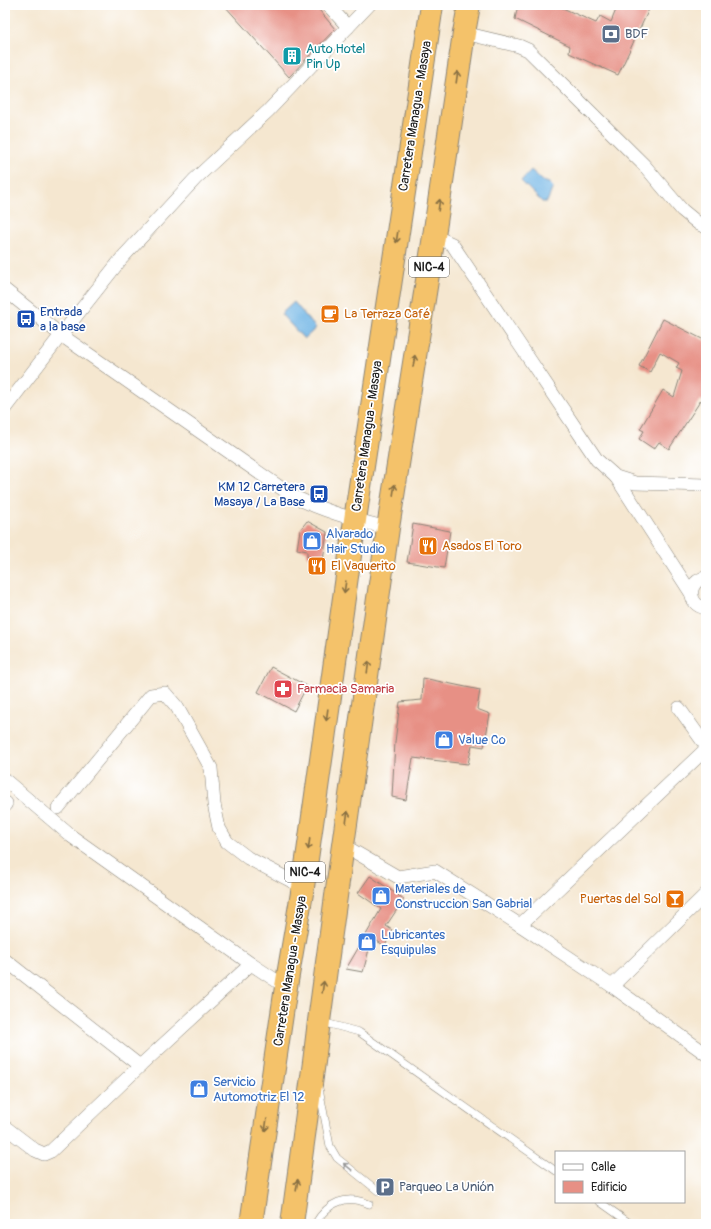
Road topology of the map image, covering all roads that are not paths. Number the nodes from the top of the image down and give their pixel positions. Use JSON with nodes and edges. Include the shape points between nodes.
{"nodes":[{"id":1,"x":328,"y":5,"type":"edge"},
{"id":2,"x":369,"y":5,"type":"edge"},
{"id":3,"x":432,"y":5,"type":"edge"},
{"id":4,"x":469,"y":5,"type":"edge"},
{"id":5,"x":348,"y":27,"type":"junction"},
{"id":6,"x":464,"y":33,"type":"junction"},
{"id":7,"x":704,"y":223,"type":"edge"},
{"id":8,"x":434,"y":236,"type":"junction"},
{"id":9,"x":5,"y":290,"type":"edge"},
{"id":10,"x":61,"y":335,"type":"junction"},
{"id":11,"x":5,"y":408,"type":"edge"},
{"id":12,"x":616,"y":476,"type":"junction"},
{"id":13,"x":706,"y":485,"type":"edge"},
{"id":14,"x":355,"y":520,"type":"junction"},
{"id":15,"x":388,"y":528,"type":"junction"},
{"id":16,"x":706,"y":578,"type":"edge"},
{"id":17,"x":691,"y":593,"type":"junction"},
{"id":18,"x":702,"y":607,"type":"edge"},
{"id":19,"x":706,"y":617,"type":"edge"},
{"id":20,"x":679,"y":708,"type":"dead end"},
{"id":21,"x":706,"y":748,"type":"edge"},
{"id":22,"x":5,"y":780,"type":"edge"},
{"id":23,"x":58,"y":808,"type":"dead end"},
{"id":24,"x":342,"y":845,"type":"junction"},
{"id":25,"x":304,"y":880,"type":"junction"},
{"id":26,"x":337,"y":883,"type":"junction"},
{"id":27,"x":706,"y":894,"type":"edge"},
{"id":28,"x":333,"y":913,"type":"junction"},
{"id":29,"x":298,"y":916,"type":"junction"},
{"id":30,"x":520,"y":925,"type":"junction"},
{"id":31,"x":5,"y":960,"type":"edge"},
{"id":32,"x":251,"y":964,"type":"junction"},
{"id":33,"x":612,"y":986,"type":"junction"},
{"id":34,"x":286,"y":987,"type":"junction"},
{"id":35,"x":319,"y":1022,"type":"junction"},
{"id":36,"x":706,"y":1054,"type":"edge"},
{"id":37,"x":314,"y":1062,"type":"junction"},
{"id":38,"x":140,"y":1066,"type":"junction"},
{"id":39,"x":5,"y":1127,"type":"edge"},
{"id":40,"x":555,"y":1170,"type":"edge"},
{"id":41,"x":378,"y":1191,"type":"dead end"},
{"id":42,"x":601,"y":1203,"type":"edge"},
{"id":43,"x":369,"y":1204,"type":"dead end"},
{"id":44,"x":252,"y":1224,"type":"edge"},
{"id":45,"x":292,"y":1224,"type":"edge"},
{"id":46,"x":315,"y":1224,"type":"edge"},
{"id":47,"x":631,"y":1224,"type":"edge"}],
"edges":[{"from":1,"to":5,"type":"street"},
{"from":2,"to":5,"type":"street"},
{"from":3,"to":14,"type":"highway","name":"Carretera Managua - Masaya","number":"NIC-4","one_way":true},
{"from":4,"to":6,"type":"highway","number":"NIC-4"},
{"from":5,"to":10,"type":"street","via":[[268,111],[194,179],[122,258]]},
{"from":6,"to":7,"type":"street","via":[[528,50],[644,165],[682,210]]},
{"from":8,"to":6,"type":"highway","number":"NIC-4","one_way":true},
{"from":8,"to":12,"type":"street","via":[[452,244],[597,460]]},
{"from":15,"to":8,"type":"highway","number":"NIC-4","one_way":true},
{"from":9,"to":10,"type":"street"},
{"from":10,"to":11,"type":"street"},
{"from":10,"to":14,"type":"street","via":[[291,495],[316,507]]},
{"from":12,"to":13,"type":"street","via":[[635,483]]},
{"from":12,"to":17,"type":"street"},
{"from":14,"to":15,"type":"street"},
{"from":14,"to":25,"type":"highway","name":"Carretera Managua - Masaya","number":"NIC-4","one_way":true},
{"from":24,"to":15,"type":"highway","number":"NIC-4","one_way":true},
{"from":16,"to":17,"type":"street","via":[[694,583]]},
{"from":17,"to":18,"type":"street","via":[[695,603]]},
{"from":18,"to":19,"type":"street"},
{"from":20,"to":21,"type":"street"},
{"from":21,"to":30,"type":"street"},
{"from":22,"to":32,"type":"street","via":[[71,836]]},
{"from":23,"to":25,"type":"street","via":[[151,695],[165,693],[177,707],[211,768],[219,828],[227,842],[248,858]]},
{"from":24,"to":26,"type":"highway","number":"NIC-4"},
{"from":24,"to":30,"type":"street","via":[[398,877],[435,871]]},
{"from":25,"to":26,"type":"highway","via":[[322,887]]},
{"from":25,"to":29,"type":"highway","name":"Carretera Managua - Masaya","number":"NIC-4"},
{"from":26,"to":28,"type":"highway","number":"NIC-4"},
{"from":27,"to":33,"type":"street"},
{"from":28,"to":29,"type":"highway","via":[[327,906],[320,905],[313,906]]},
{"from":35,"to":28,"type":"highway","number":"NIC-4","one_way":true},
{"from":29,"to":34,"type":"highway","name":"Carretera Managua - Masaya","number":"NIC-4"},
{"from":30,"to":33,"type":"street"},
{"from":31,"to":38,"type":"street"},
{"from":32,"to":34,"type":"street"},
{"from":32,"to":38,"type":"street"},
{"from":33,"to":36,"type":"street"},
{"from":34,"to":44,"type":"highway","name":"Carretera Managua - Masaya","number":"NIC-4","one_way":true},
{"from":35,"to":37,"type":"highway","number":"NIC-4"},
{"from":35,"to":40,"type":"lane","via":[[359,1032]]},
{"from":41,"to":37,"type":"lane","one_way":true,"via":[[337,1158],[330,1146]]},
{"from":45,"to":37,"type":"highway","number":"NIC-4","one_way":true},
{"from":38,"to":39,"type":"street","via":[[51,1151],[44,1154],[35,1150]]},
{"from":42,"to":47,"type":"lane"},
{"from":43,"to":46,"type":"lane","via":[[360,1200],[342,1200],[322,1213]]}]}
